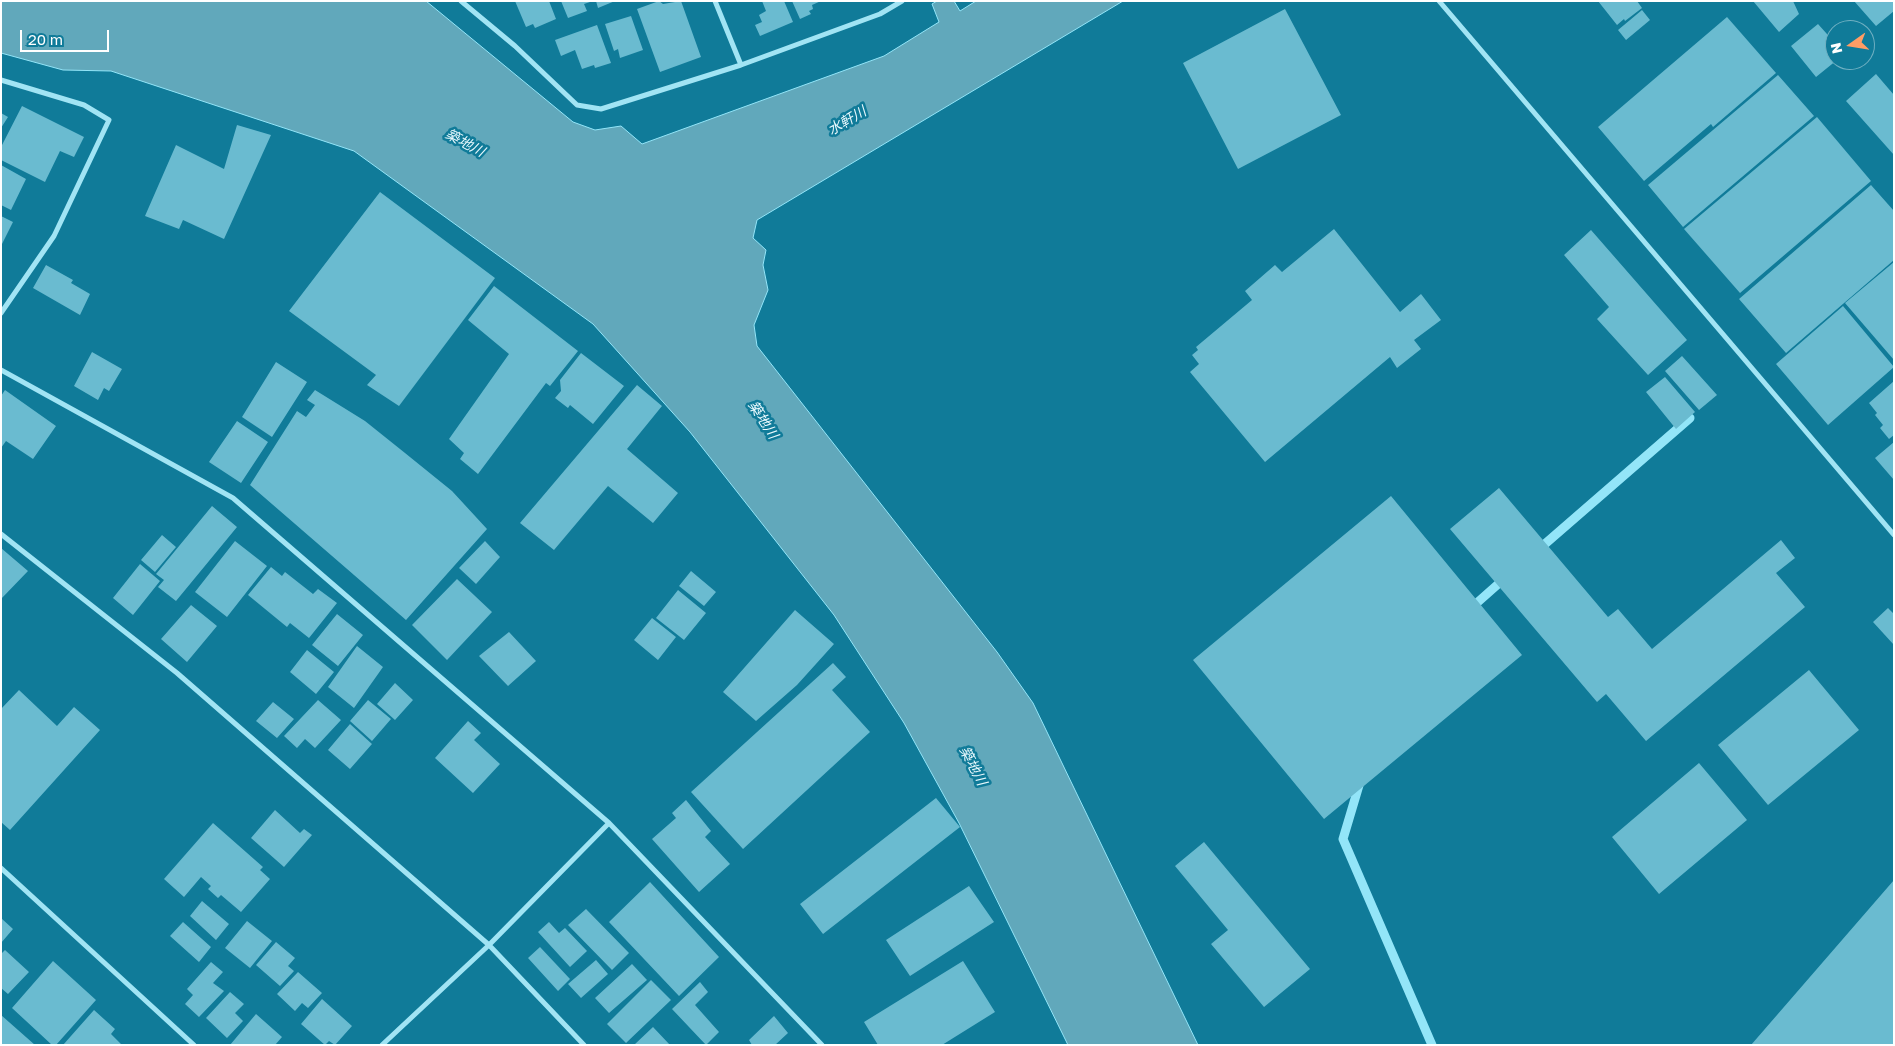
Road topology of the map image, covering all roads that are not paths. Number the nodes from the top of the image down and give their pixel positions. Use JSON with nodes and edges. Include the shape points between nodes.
{"nodes":[{"id":1,"x":461,"y":1,"type":"edge"},
{"id":2,"x":715,"y":1,"type":"edge"},
{"id":3,"x":902,"y":1,"type":"edge"},
{"id":4,"x":1439,"y":1,"type":"edge"},
{"id":5,"x":741,"y":65,"type":"junction"},
{"id":6,"x":1,"y":80,"type":"edge"},
{"id":7,"x":1,"y":313,"type":"edge"},
{"id":8,"x":1,"y":370,"type":"edge"},
{"id":9,"x":1,"y":534,"type":"edge"},
{"id":10,"x":1894,"y":535,"type":"edge"},
{"id":11,"x":609,"y":823,"type":"junction"},
{"id":12,"x":1,"y":868,"type":"edge"},
{"id":13,"x":490,"y":945,"type":"junction"},
{"id":14,"x":194,"y":1045,"type":"edge"},
{"id":15,"x":382,"y":1045,"type":"edge"},
{"id":16,"x":584,"y":1045,"type":"edge"},
{"id":17,"x":822,"y":1045,"type":"edge"}],
"edges":[{"from":1,"to":5,"type":"street","via":[[515,46],[577,105],[601,109]]},
{"from":2,"to":5,"type":"street"},
{"from":3,"to":5,"type":"street","via":[[880,14]]},
{"from":4,"to":10,"type":"street"},
{"from":6,"to":7,"type":"street","via":[[84,105],[109,120],[54,236]]},
{"from":8,"to":11,"type":"street","via":[[233,498]]},
{"from":9,"to":13,"type":"street","via":[[177,673]]},
{"from":11,"to":13,"type":"street"},
{"from":11,"to":17,"type":"street"},
{"from":12,"to":14,"type":"street"},
{"from":13,"to":15,"type":"street"},
{"from":13,"to":16,"type":"street"}]}
